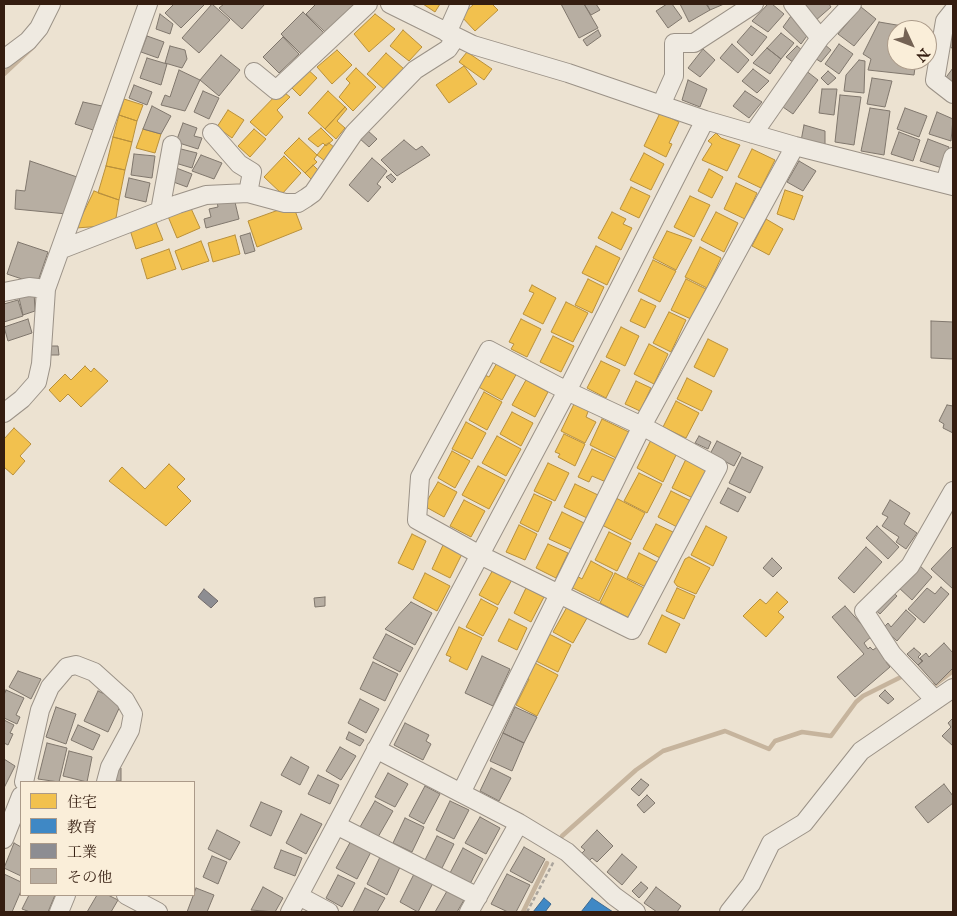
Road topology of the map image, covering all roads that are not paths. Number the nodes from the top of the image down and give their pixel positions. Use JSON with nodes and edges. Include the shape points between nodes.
{"nodes":[{"id":1,"x":51,"y":4,"type":"edge"},
{"id":2,"x":148,"y":4,"type":"edge"},
{"id":3,"x":368,"y":4,"type":"edge"},
{"id":4,"x":390,"y":4,"type":"edge"},
{"id":5,"x":460,"y":4,"type":"edge"},
{"id":6,"x":754,"y":4,"type":"edge"},
{"id":7,"x":793,"y":4,"type":"edge"},
{"id":8,"x":852,"y":4,"type":"edge"},
{"id":9,"x":953,"y":11,"type":"edge"},
{"id":10,"x":452,"y":35,"type":"junction"},
{"id":11,"x":820,"y":38,"type":"junction"},
{"id":12,"x":4,"y":59,"type":"edge"},
{"id":13,"x":254,"y":72,"type":"dead end"},
{"id":14,"x":953,"y":94,"type":"edge"},
{"id":15,"x":661,"y":105,"type":"junction"},
{"id":16,"x":705,"y":120,"type":"junction"},
{"id":17,"x":212,"y":133,"type":"dead end"},
{"id":18,"x":753,"y":134,"type":"junction"},
{"id":19,"x":172,"y":145,"type":"dead end"},
{"id":20,"x":795,"y":146,"type":"junction"},
{"id":21,"x":953,"y":157,"type":"edge"},
{"id":22,"x":949,"y":185,"type":"edge"},
{"id":23,"x":248,"y":193,"type":"junction"},
{"id":24,"x":160,"y":211,"type":"junction"},
{"id":25,"x":62,"y":250,"type":"junction"},
{"id":26,"x":46,"y":289,"type":"junction"},
{"id":27,"x":4,"y":292,"type":"edge"},
{"id":28,"x":567,"y":391,"type":"junction"},
{"id":29,"x":4,"y":413,"type":"edge"},
{"id":30,"x":642,"y":426,"type":"junction"},
{"id":31,"x":953,"y":491,"type":"edge"},
{"id":32,"x":480,"y":554,"type":"junction"},
{"id":33,"x":558,"y":593,"type":"junction"},
{"id":34,"x":953,"y":688,"type":"edge"},
{"id":35,"x":935,"y":700,"type":"junction"},
{"id":36,"x":376,"y":749,"type":"junction"},
{"id":37,"x":24,"y":781,"type":"edge"},
{"id":38,"x":106,"y":781,"type":"edge"},
{"id":39,"x":462,"y":793,"type":"junction"},
{"id":40,"x":20,"y":800,"type":"edge"},
{"id":41,"x":519,"y":823,"type":"junction"},
{"id":42,"x":336,"y":825,"type":"junction"},
{"id":43,"x":11,"y":838,"type":"edge"},
{"id":44,"x":66,"y":896,"type":"edge"},
{"id":45,"x":128,"y":896,"type":"edge"},
{"id":46,"x":299,"y":896,"type":"junction"},
{"id":47,"x":474,"y":905,"type":"edge"},
{"id":48,"x":58,"y":912,"type":"edge"},
{"id":49,"x":158,"y":912,"type":"edge"},
{"id":50,"x":290,"y":912,"type":"edge"},
{"id":51,"x":329,"y":912,"type":"edge"},
{"id":52,"x":636,"y":912,"type":"edge"},
{"id":53,"x":729,"y":912,"type":"edge"}],
"edges":[{"from":1,"to":12,"type":"street","via":[[28,41]]},
{"from":2,"to":25,"type":"street"},
{"from":3,"to":13,"type":"street","via":[[276,90]]},
{"from":4,"to":10,"type":"street"},
{"from":5,"to":10,"type":"street"},
{"from":6,"to":15,"type":"street","via":[[694,43],[674,43],[674,76]]},
{"from":7,"to":11,"type":"street"},
{"from":8,"to":11,"type":"street"},
{"from":9,"to":14,"type":"street","via":[[945,21],[935,80]]},
{"from":10,"to":15,"type":"street","via":[[473,45]]},
{"from":10,"to":23,"type":"street","via":[[448,49],[416,70],[354,133],[313,193],[298,203],[285,203]]},
{"from":11,"to":18,"type":"street"},
{"from":15,"to":16,"type":"street"},
{"from":16,"to":18,"type":"street"},
{"from":16,"to":28,"type":"street"},
{"from":17,"to":23,"type":"street","via":[[239,164],[252,172]]},
{"from":18,"to":20,"type":"street"},
{"from":19,"to":24,"type":"street"},
{"from":20,"to":22,"type":"street"},
{"from":20,"to":30,"type":"street"},
{"from":21,"to":22,"type":"street"},
{"from":23,"to":24,"type":"street","via":[[206,195]]},
{"from":24,"to":25,"type":"street"},
{"from":25,"to":26,"type":"street"},
{"from":26,"to":27,"type":"street","via":[[29,287]]},
{"from":26,"to":29,"type":"street","via":[[37,382]]},
{"from":28,"to":30,"type":"street"},
{"from":28,"to":32,"type":"street"},
{"from":28,"to":32,"type":"street","via":[[489,350],[429,460],[420,477],[417,520]]},
{"from":30,"to":33,"type":"street"},
{"from":30,"to":33,"type":"street","via":[[718,467],[632,630]]},
{"from":31,"to":35,"type":"street","via":[[910,566],[864,611],[892,654]]},
{"from":32,"to":33,"type":"street"},
{"from":32,"to":36,"type":"street"},
{"from":33,"to":39,"type":"street"},
{"from":34,"to":35,"type":"street"},
{"from":35,"to":53,"type":"street","via":[[861,751],[804,823],[771,843],[750,884]]},
{"from":36,"to":39,"type":"street"},
{"from":36,"to":42,"type":"street"},
{"from":37,"to":38,"type":"street","via":[[40,710],[50,687],[67,667],[76,665],[94,672],[124,700],[132,714],[130,730],[110,767]]},
{"from":39,"to":41,"type":"street"},
{"from":40,"to":43,"type":"street"},
{"from":41,"to":47,"type":"street"},
{"from":41,"to":52,"type":"street","via":[[562,849]]},
{"from":42,"to":46,"type":"street"},
{"from":42,"to":47,"type":"street"},
{"from":44,"to":48,"type":"street"},
{"from":45,"to":49,"type":"street"},
{"from":46,"to":50,"type":"street"},
{"from":46,"to":51,"type":"street"}]}
